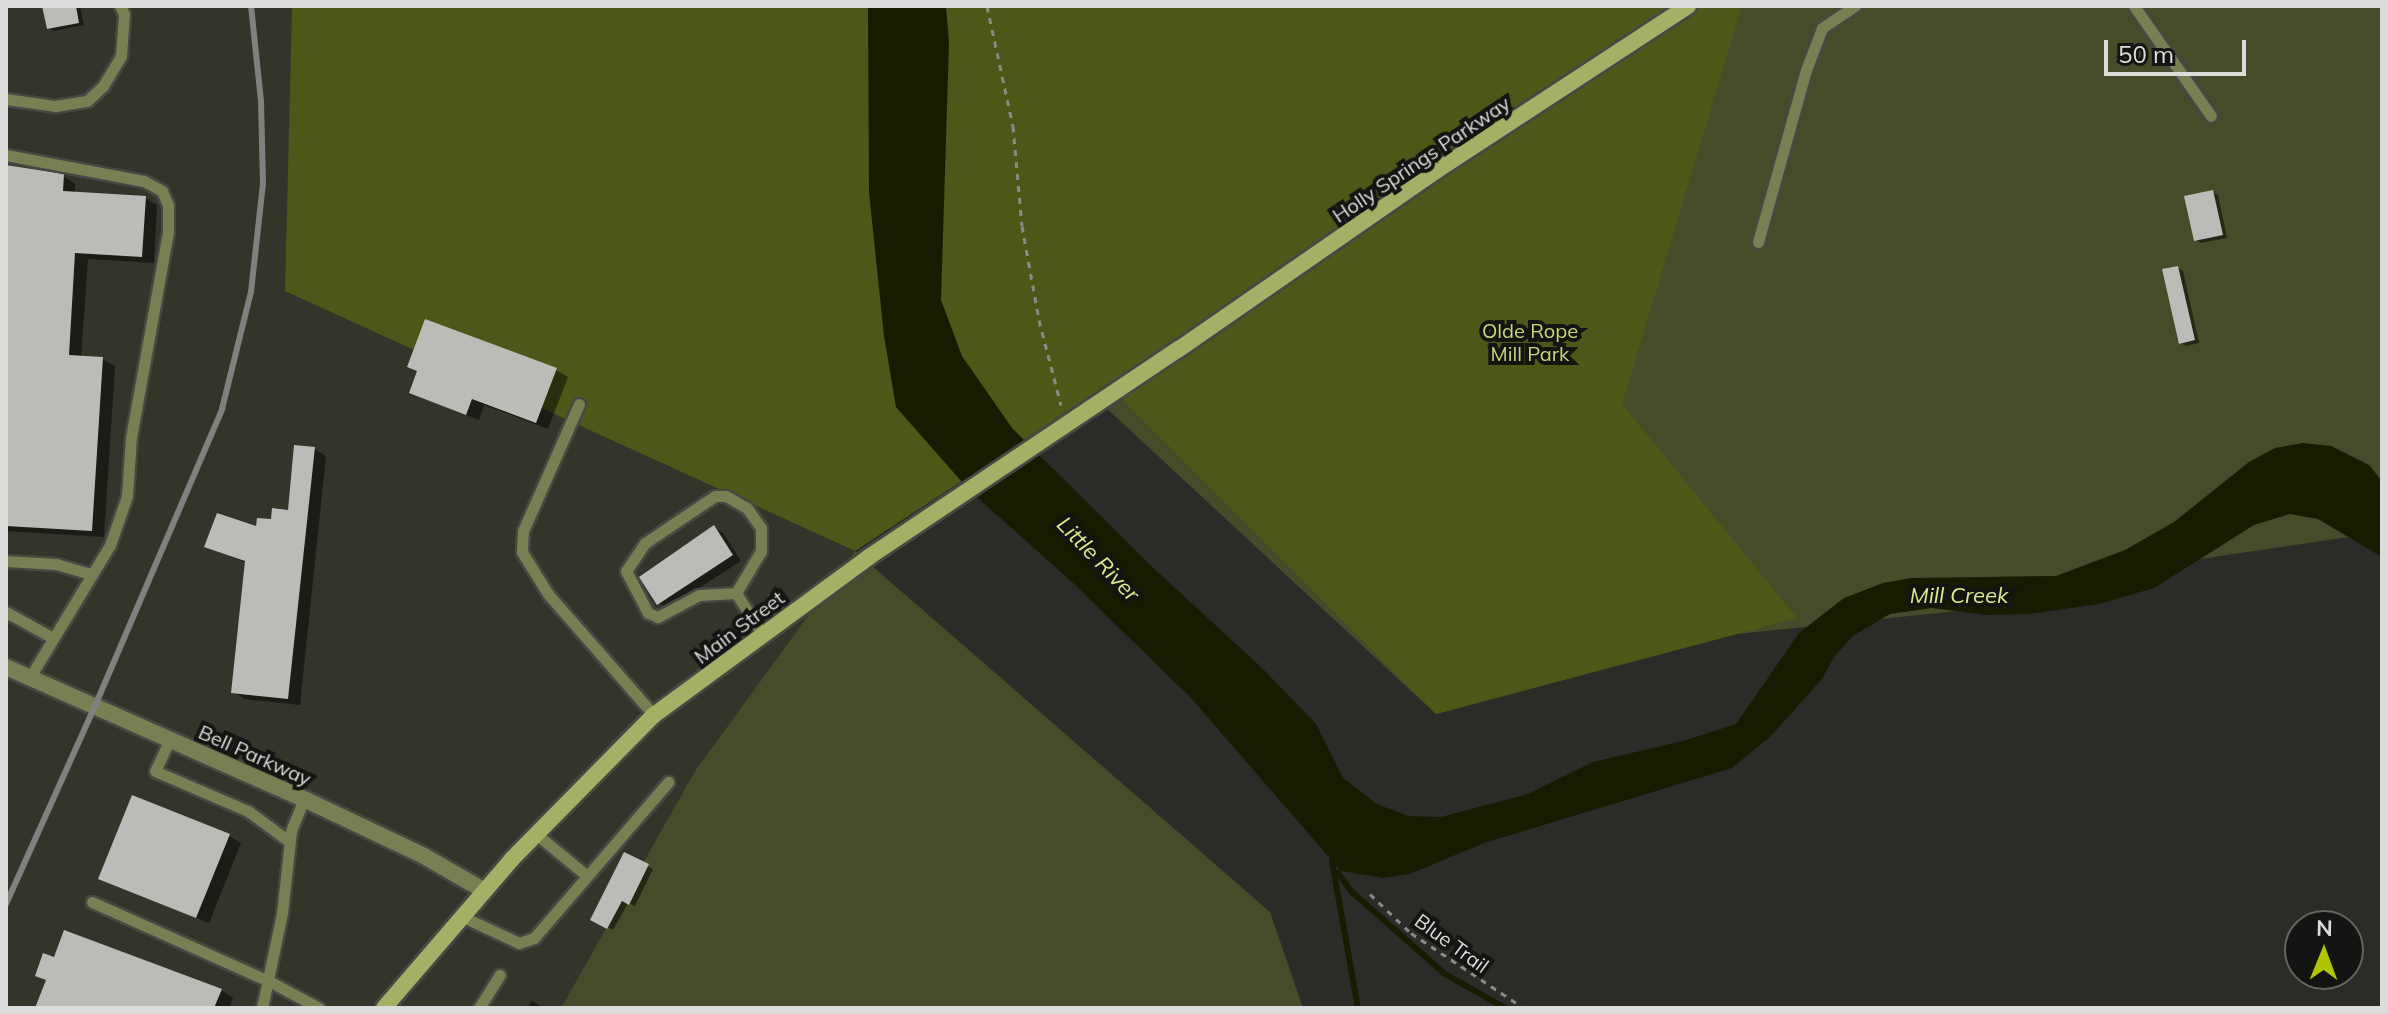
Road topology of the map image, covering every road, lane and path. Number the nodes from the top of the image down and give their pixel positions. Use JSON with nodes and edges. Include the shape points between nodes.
{"nodes":[{"id":1,"x":120,"y":6,"type":"edge"},
{"id":2,"x":987,"y":6,"type":"edge"},
{"id":3,"x":1688,"y":6,"type":"edge"},
{"id":4,"x":1855,"y":6,"type":"edge"},
{"id":5,"x":2134,"y":6,"type":"edge"},
{"id":6,"x":6,"y":99,"type":"edge"},
{"id":7,"x":2211,"y":116,"type":"dead end"},
{"id":8,"x":6,"y":155,"type":"edge"},
{"id":9,"x":1758,"y":242,"type":"dead end"},
{"id":10,"x":1179,"y":349,"type":"joint"},
{"id":11,"x":579,"y":404,"type":"dead end"},
{"id":12,"x":1061,"y":405,"type":"dead end"},
{"id":13,"x":6,"y":561,"type":"edge"},
{"id":14,"x":92,"y":574,"type":"junction"},
{"id":15,"x":736,"y":593,"type":"junction"},
{"id":16,"x":6,"y":612,"type":"edge"},
{"id":17,"x":762,"y":634,"type":"junction"},
{"id":18,"x":53,"y":638,"type":"junction"},
{"id":19,"x":6,"y":667,"type":"edge"},
{"id":20,"x":30,"y":677,"type":"junction"},
{"id":21,"x":654,"y":715,"type":"junction"},
{"id":22,"x":170,"y":739,"type":"junction"},
{"id":23,"x":668,"y":782,"type":"dead end"},
{"id":24,"x":304,"y":799,"type":"junction"},
{"id":25,"x":535,"y":833,"type":"junction"},
{"id":26,"x":290,"y":842,"type":"junction"},
{"id":27,"x":586,"y":875,"type":"junction"},
{"id":28,"x":483,"y":890,"type":"junction"},
{"id":29,"x":1370,"y":894,"type":"dead end"},
{"id":30,"x":92,"y":902,"type":"dead end"},
{"id":31,"x":461,"y":916,"type":"junction"},
{"id":32,"x":500,"y":975,"type":"dead end"},
{"id":33,"x":269,"y":981,"type":"junction"},
{"id":34,"x":389,"y":1006,"type":"edge"},
{"id":35,"x":262,"y":1008,"type":"edge"},
{"id":36,"x":319,"y":1008,"type":"edge"},
{"id":37,"x":479,"y":1008,"type":"edge"},
{"id":38,"x":1524,"y":1008,"type":"edge"}],
"edges":[{"from":1,"to":6,"type":"lane","via":[[121,56],[87,101],[55,106]]},
{"from":2,"to":12,"type":"path","via":[[1013,126],[1022,226],[1039,320]]},
{"from":3,"to":10,"type":"main road","name":"Holly Springs Parkway"},
{"from":4,"to":9,"type":"lane","via":[[1822,28]]},
{"from":5,"to":7,"type":"lane"},
{"from":8,"to":14,"type":"lane","via":[[144,181],[162,191],[168,205],[168,232],[131,437],[127,496],[110,545]]},
{"from":10,"to":17,"type":"main road","name":"Main Street"},
{"from":11,"to":21,"type":"lane","via":[[523,531],[522,552],[548,594]]},
{"from":13,"to":14,"type":"lane","via":[[56,564]]},
{"from":14,"to":18,"type":"lane"},
{"from":15,"to":15,"type":"lane","via":[[761,551],[761,528],[747,508],[726,496],[715,496],[645,543],[626,571],[648,613],[658,617],[699,595]]},
{"from":15,"to":17,"type":"lane"},
{"from":16,"to":18,"type":"lane"},
{"from":17,"to":21,"type":"main road","name":"Main Street"},
{"from":18,"to":20,"type":"lane"},
{"from":19,"to":20,"type":"street","name":"Bell Parkway"},
{"from":20,"to":22,"type":"street","name":"Bell Parkway"},
{"from":21,"to":25,"type":"main road","name":"Main Street"},
{"from":22,"to":24,"type":"street","name":"Bell Parkway"},
{"from":22,"to":26,"type":"lane","via":[[155,771],[250,812]]},
{"from":23,"to":27,"type":"lane"},
{"from":24,"to":26,"type":"lane"},
{"from":24,"to":28,"type":"street","name":"Bell Parkway"},
{"from":25,"to":27,"type":"lane"},
{"from":25,"to":28,"type":"main road","name":"Main Street"},
{"from":26,"to":33,"type":"lane"},
{"from":27,"to":31,"type":"lane","via":[[534,938],[519,943]]},
{"from":28,"to":31,"type":"main road","name":"Main Street"},
{"from":29,"to":38,"type":"path","name":"Blue Trail","via":[[1411,933]]},
{"from":30,"to":33,"type":"lane"},
{"from":31,"to":34,"type":"main road","name":"Main Street"},
{"from":32,"to":37,"type":"lane"},
{"from":33,"to":35,"type":"lane"},
{"from":33,"to":36,"type":"lane"}]}
